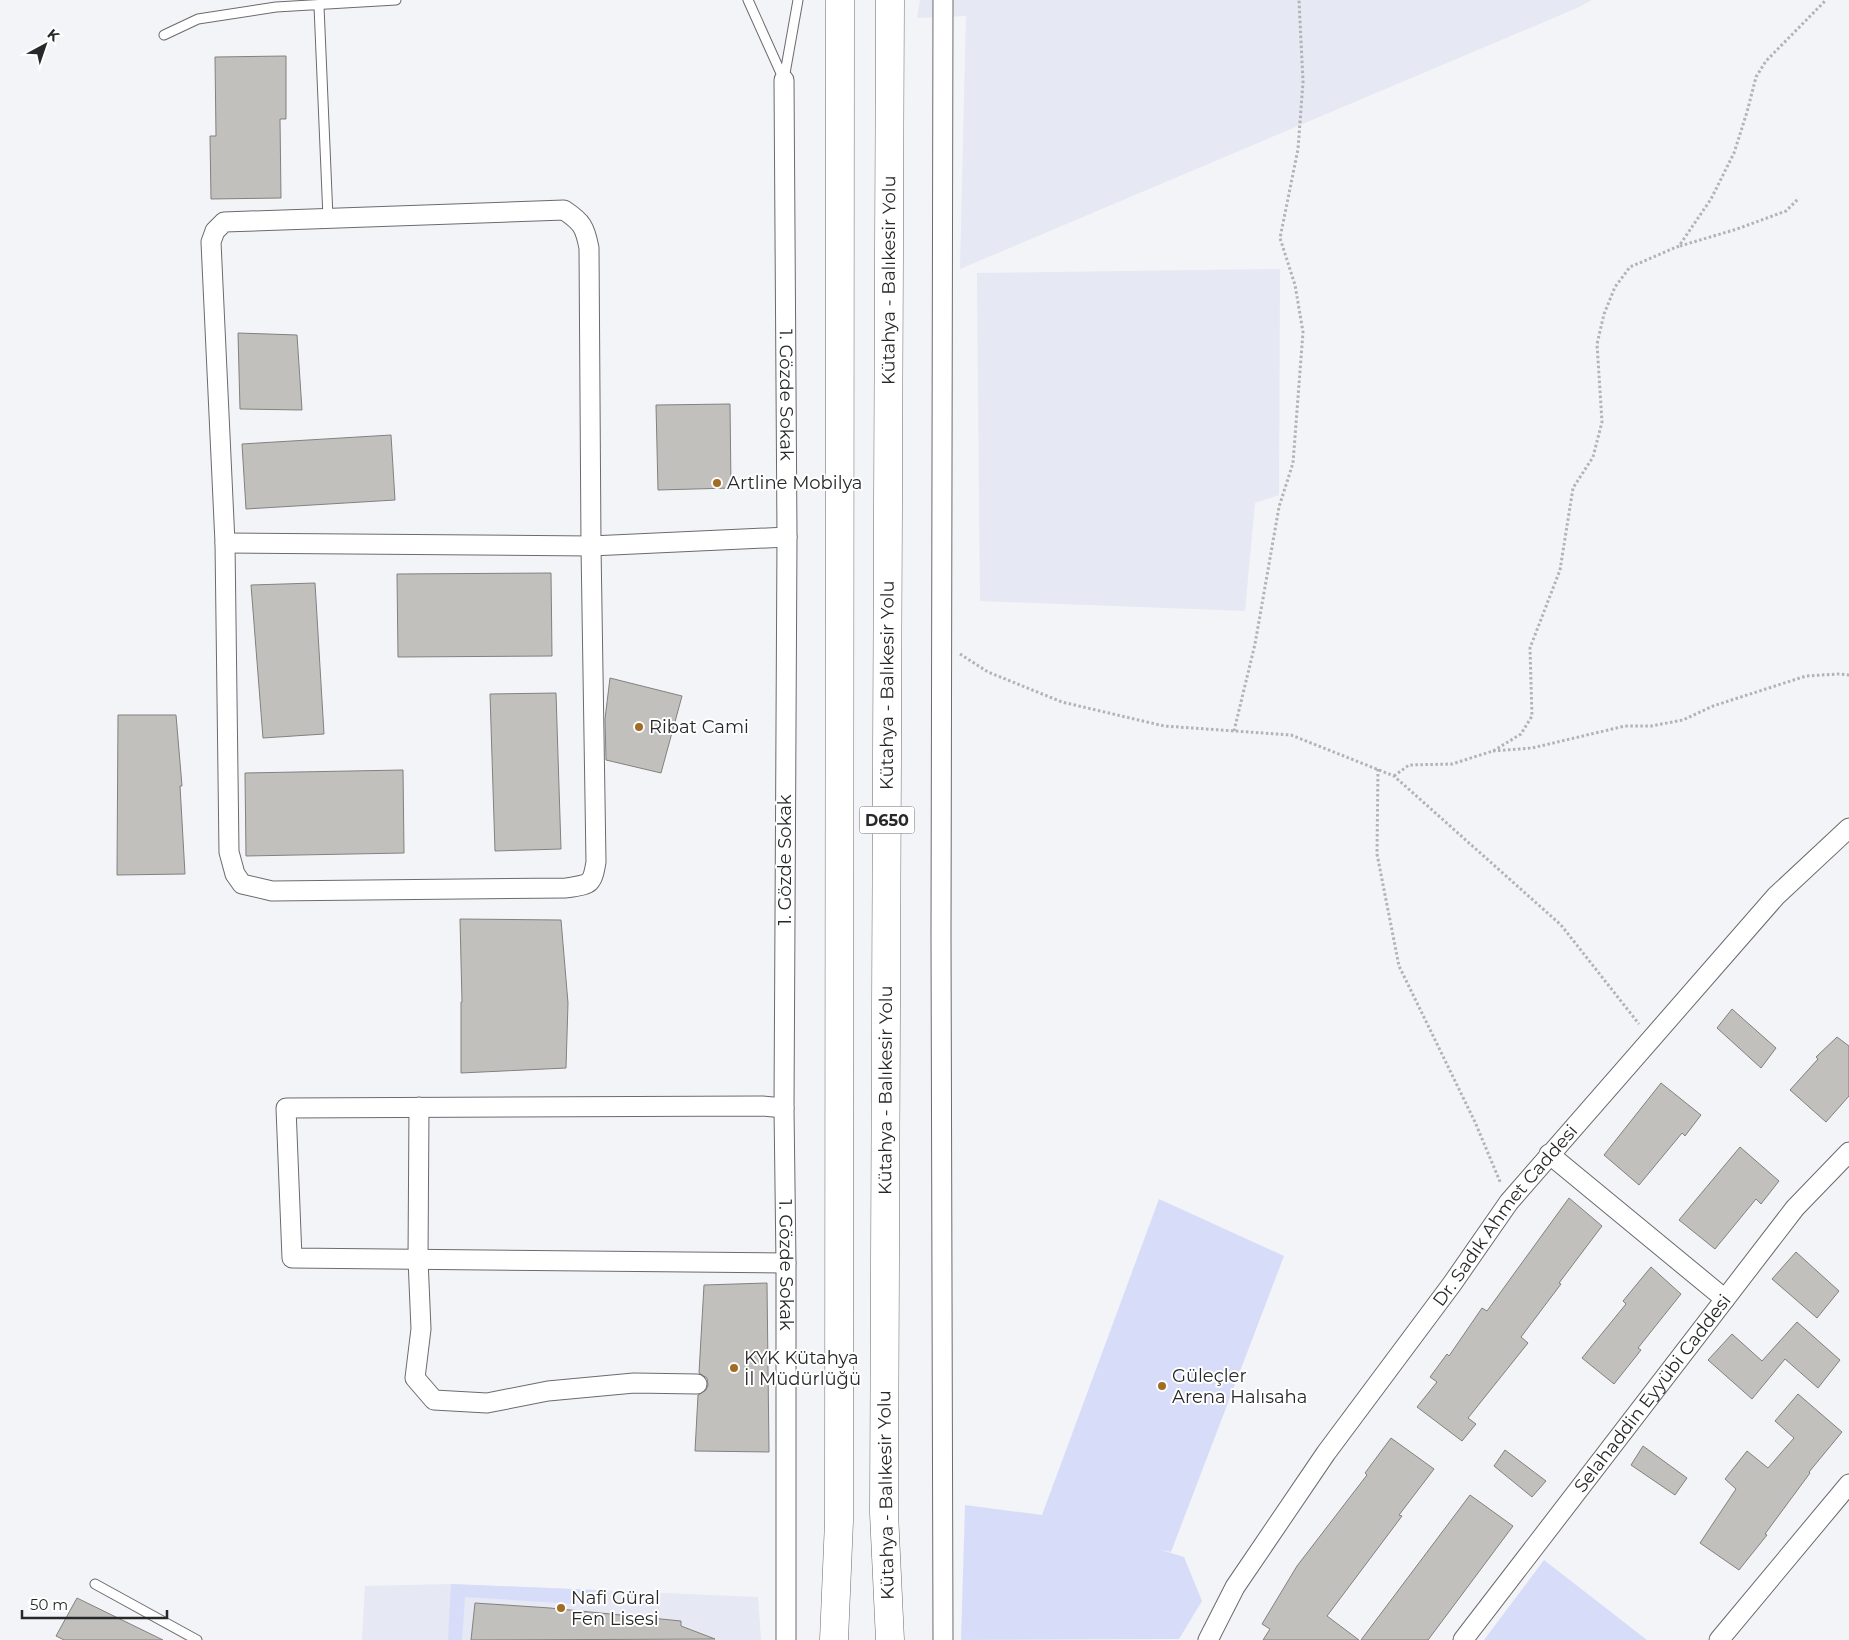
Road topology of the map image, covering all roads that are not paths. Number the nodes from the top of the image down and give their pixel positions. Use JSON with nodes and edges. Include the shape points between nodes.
{"nodes":[{"id":1,"x":396,"y":0,"type":"edge"},
{"id":2,"x":748,"y":0,"type":"edge"},
{"id":3,"x":798,"y":0,"type":"edge"},
{"id":4,"x":840,"y":0,"type":"edge"},
{"id":5,"x":890,"y":0,"type":"edge"},
{"id":6,"x":943,"y":0,"type":"edge"},
{"id":7,"x":319,"y":6,"type":"junction"},
{"id":8,"x":164,"y":34,"type":"dead end"},
{"id":9,"x":784,"y":80,"type":"junction"},
{"id":10,"x":328,"y":218,"type":"junction"},
{"id":11,"x":787,"y":537,"type":"junction"},
{"id":12,"x":225,"y":543,"type":"junction"},
{"id":13,"x":590,"y":546,"type":"junction"},
{"id":14,"x":1849,"y":828,"type":"edge"},
{"id":15,"x":420,"y":1107,"type":"junction"},
{"id":16,"x":784,"y":1108,"type":"junction"},
{"id":17,"x":1849,"y":1152,"type":"edge"},
{"id":18,"x":1549,"y":1154,"type":"junction"},
{"id":19,"x":418,"y":1259,"type":"junction"},
{"id":20,"x":786,"y":1263,"type":"junction"},
{"id":21,"x":1725,"y":1299,"type":"junction"},
{"id":22,"x":698,"y":1384,"type":"dead end"},
{"id":23,"x":1849,"y":1484,"type":"edge"},
{"id":24,"x":95,"y":1584,"type":"dead end"},
{"id":25,"x":197,"y":1640,"type":"edge"},
{"id":26,"x":786,"y":1640,"type":"edge"},
{"id":27,"x":834,"y":1640,"type":"edge"},
{"id":28,"x":890,"y":1640,"type":"edge"},
{"id":29,"x":943,"y":1640,"type":"edge"},
{"id":30,"x":1208,"y":1640,"type":"edge"},
{"id":31,"x":1463,"y":1640,"type":"edge"},
{"id":32,"x":1719,"y":1640,"type":"edge"}],
"edges":[{"from":1,"to":7,"type":"lane"},
{"from":2,"to":9,"type":"lane"},
{"from":3,"to":9,"type":"lane"},
{"from":4,"to":27,"type":"highway","number":"D650","via":[[838,1521]]},
{"from":5,"to":28,"type":"highway","name":"Kütahya - Balıkesir Yolu","number":"D650","via":[[884,1513]]},
{"from":6,"to":29,"type":"street"},
{"from":7,"to":8,"type":"lane","via":[[276,7],[198,19]]},
{"from":7,"to":10,"type":"lane"},
{"from":9,"to":11,"type":"street","name":"1. Gözde Sokak"},
{"from":10,"to":12,"type":"street","via":[[224,222],[215,231],[211,242]]},
{"from":10,"to":13,"type":"street","via":[[564,210],[579,220],[589,248]]},
{"from":11,"to":13,"type":"street"},
{"from":11,"to":16,"type":"street","name":"1. Gözde Sokak"},
{"from":12,"to":13,"type":"street"},
{"from":12,"to":13,"type":"street","via":[[229,852],[235,874],[242,884],[272,891],[566,888],[587,884],[593,878],[596,862]]},
{"from":14,"to":18,"type":"street","name":"Dr. Sadık Ahmet Caddesi","via":[[1776,896]]},
{"from":15,"to":16,"type":"street"},
{"from":15,"to":19,"type":"street"},
{"from":15,"to":19,"type":"street","via":[[286,1108],[292,1258]]},
{"from":16,"to":20,"type":"street","name":"1. Gözde Sokak"},
{"from":17,"to":21,"type":"street","name":"Selahaddin Eyyübi Caddesi","via":[[1795,1208]]},
{"from":18,"to":21,"type":"street"},
{"from":18,"to":30,"type":"street","name":"Dr. Sadık Ahmet Caddesi","via":[[1509,1202],[1326,1453],[1235,1587]]},
{"from":19,"to":20,"type":"street"},
{"from":19,"to":22,"type":"street","via":[[421,1329],[415,1378],[434,1400],[487,1403],[558,1390],[634,1383]]},
{"from":20,"to":26,"type":"street","name":"1. Gözde Sokak"},
{"from":21,"to":31,"type":"street","name":"Selahaddin Eyyübi Caddesi"},
{"from":23,"to":32,"type":"street"},
{"from":24,"to":25,"type":"lane"}]}
